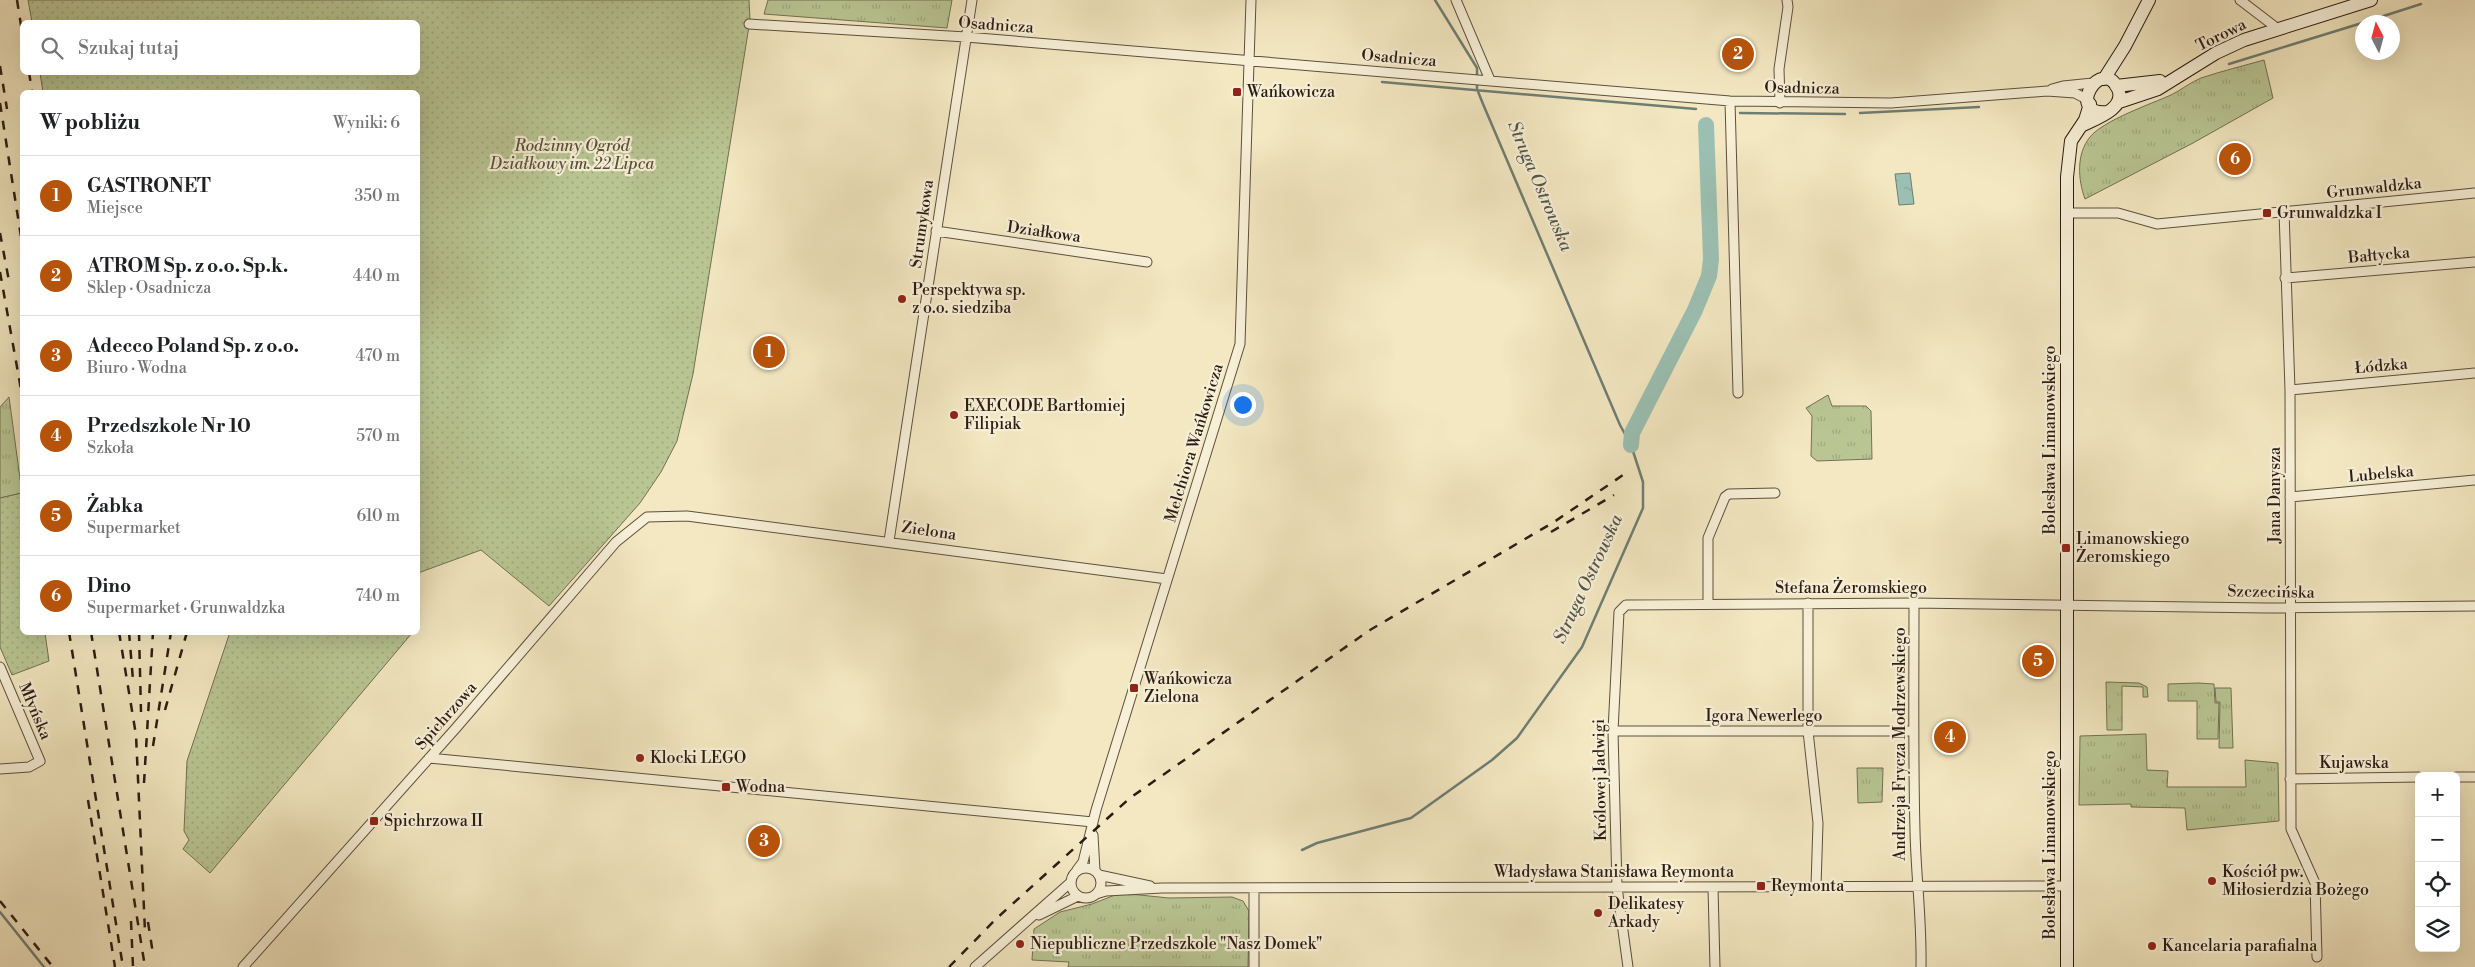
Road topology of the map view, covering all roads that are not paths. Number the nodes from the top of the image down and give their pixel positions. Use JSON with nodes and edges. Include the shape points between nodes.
{"nodes":[{"id":1,"x":972,"y":0,"type":"edge"},
{"id":2,"x":1251,"y":0,"type":"edge"},
{"id":3,"x":1456,"y":0,"type":"edge"},
{"id":4,"x":1787,"y":0,"type":"edge"},
{"id":5,"x":2150,"y":0,"type":"edge"},
{"id":6,"x":2240,"y":0,"type":"edge"},
{"id":7,"x":2370,"y":0,"type":"edge"},
{"id":8,"x":749,"y":24,"type":"dead end"},
{"id":9,"x":2278,"y":29,"type":"junction"},
{"id":10,"x":966,"y":37,"type":"junction"},
{"id":11,"x":2126,"y":46,"type":"junction"},
{"id":12,"x":1250,"y":61,"type":"junction"},
{"id":13,"x":2173,"y":79,"type":"junction"},
{"id":14,"x":1490,"y":80,"type":"junction"},
{"id":15,"x":2098,"y":81,"type":"junction"},
{"id":16,"x":2116,"y":86,"type":"junction"},
{"id":17,"x":2047,"y":91,"type":"junction"},
{"id":18,"x":1730,"y":101,"type":"junction"},
{"id":19,"x":2089,"y":102,"type":"junction"},
{"id":20,"x":2119,"y":102,"type":"junction"},
{"id":21,"x":1780,"y":103,"type":"junction"},
{"id":22,"x":2108,"y":112,"type":"junction"},
{"id":23,"x":2080,"y":126,"type":"junction"},
{"id":24,"x":2475,"y":193,"type":"edge"},
{"id":25,"x":2284,"y":212,"type":"junction"},
{"id":26,"x":2067,"y":213,"type":"junction"},
{"id":27,"x":936,"y":231,"type":"junction"},
{"id":28,"x":1147,"y":262,"type":"dead end"},
{"id":29,"x":2475,"y":262,"type":"edge"},
{"id":30,"x":2285,"y":278,"type":"junction"},
{"id":31,"x":2475,"y":373,"type":"edge"},
{"id":32,"x":2290,"y":390,"type":"junction"},
{"id":33,"x":1738,"y":393,"type":"dead end"},
{"id":34,"x":2475,"y":480,"type":"edge"},
{"id":35,"x":1775,"y":493,"type":"dead end"},
{"id":36,"x":2290,"y":497,"type":"junction"},
{"id":37,"x":687,"y":516,"type":"joint"},
{"id":38,"x":888,"y":541,"type":"junction"},
{"id":39,"x":1167,"y":579,"type":"junction"},
{"id":40,"x":1636,"y":603,"type":"joint"},
{"id":41,"x":1808,"y":603,"type":"junction"},
{"id":42,"x":1914,"y":603,"type":"junction"},
{"id":43,"x":1708,"y":604,"type":"junction"},
{"id":44,"x":2066,"y":604,"type":"junction"},
{"id":45,"x":2475,"y":606,"type":"edge"},
{"id":46,"x":2290,"y":608,"type":"junction"},
{"id":47,"x":0,"y":667,"type":"edge"},
{"id":48,"x":1613,"y":731,"type":"junction"},
{"id":49,"x":1808,"y":731,"type":"junction"},
{"id":50,"x":1914,"y":731,"type":"junction"},
{"id":51,"x":430,"y":758,"type":"junction"},
{"id":52,"x":0,"y":769,"type":"edge"},
{"id":53,"x":2415,"y":777,"type":"edge"},
{"id":54,"x":2460,"y":777,"type":"edge"},
{"id":55,"x":2475,"y":777,"type":"edge"},
{"id":56,"x":2290,"y":779,"type":"junction"},
{"id":57,"x":1093,"y":822,"type":"junction"},
{"id":58,"x":1078,"y":870,"type":"junction"},
{"id":59,"x":1097,"y":873,"type":"junction"},
{"id":60,"x":1070,"y":882,"type":"junction"},
{"id":61,"x":1816,"y":886,"type":"junction"},
{"id":62,"x":1917,"y":886,"type":"junction"},
{"id":63,"x":2066,"y":886,"type":"junction"},
{"id":64,"x":1617,"y":887,"type":"junction"},
{"id":65,"x":1713,"y":887,"type":"junction"},
{"id":66,"x":1162,"y":888,"type":"junction"},
{"id":67,"x":1254,"y":888,"type":"junction"},
{"id":68,"x":1096,"y":894,"type":"junction"},
{"id":69,"x":1078,"y":896,"type":"junction"},
{"id":70,"x":1030,"y":920,"type":"junction"},
{"id":71,"x":2317,"y":957,"type":"dead end"},
{"id":72,"x":244,"y":967,"type":"edge"},
{"id":73,"x":975,"y":967,"type":"edge"},
{"id":74,"x":1254,"y":967,"type":"edge"},
{"id":75,"x":1628,"y":967,"type":"edge"},
{"id":76,"x":1714,"y":967,"type":"edge"},
{"id":77,"x":1921,"y":967,"type":"edge"},
{"id":78,"x":2067,"y":967,"type":"edge"}],
"edges":[{"from":1,"to":10,"type":"street","name":"Strumykowa"},
{"from":2,"to":12,"type":"street","name":"Melchiora Wańkowicza"},
{"from":3,"to":14,"type":"street"},
{"from":4,"to":21,"type":"street","via":[[1779,69]]},
{"from":5,"to":11,"type":"street"},
{"from":6,"to":9,"type":"street"},
{"from":7,"to":9,"type":"street","name":"Torowa"},
{"from":8,"to":10,"type":"street","name":"Osadnicza"},
{"from":9,"to":13,"type":"street","name":"Torowa","via":[[2230,46]]},
{"from":10,"to":12,"type":"street","name":"Osadnicza"},
{"from":10,"to":27,"type":"street","name":"Strumykowa"},
{"from":11,"to":15,"type":"street"},
{"from":11,"to":16,"type":"street"},
{"from":12,"to":14,"type":"street","name":"Osadnicza"},
{"from":12,"to":39,"type":"street","name":"Melchiora Wańkowicza","via":[[1240,344]]},
{"from":13,"to":16,"type":"street","name":"Torowa"},
{"from":13,"to":20,"type":"street","name":"Torowa","via":[[2158,89]]},
{"from":14,"to":18,"type":"street","name":"Osadnicza"},
{"from":15,"to":16,"type":"street"},
{"from":15,"to":17,"type":"street","name":"Osadnicza"},
{"from":15,"to":19,"type":"street","via":[[2087,92]]},
{"from":16,"to":20,"type":"street"},
{"from":17,"to":19,"type":"street","name":"Osadnicza","via":[[2075,93]]},
{"from":17,"to":21,"type":"street","name":"Osadnicza","via":[[1891,103]]},
{"from":18,"to":21,"type":"street","name":"Osadnicza"},
{"from":18,"to":33,"type":"street"},
{"from":19,"to":22,"type":"street","via":[[2097,111]]},
{"from":19,"to":23,"type":"street","name":"Bolesława Limanowskiego","via":[[2086,119]]},
{"from":20,"to":22,"type":"street"},
{"from":22,"to":23,"type":"street"},
{"from":23,"to":26,"type":"street","name":"Bolesława Limanowskiego","via":[[2069,154]]},
{"from":24,"to":25,"type":"street","name":"Grunwaldzka"},
{"from":25,"to":26,"type":"street","name":"Grunwaldzka","via":[[2157,224],[2112,213]]},
{"from":25,"to":30,"type":"street","name":"Jana Danysza"},
{"from":26,"to":44,"type":"street","name":"Bolesława Limanowskiego"},
{"from":27,"to":28,"type":"street","name":"Działkowa"},
{"from":27,"to":38,"type":"street","name":"Strumykowa"},
{"from":29,"to":30,"type":"street","name":"Bałtycka"},
{"from":30,"to":32,"type":"street","name":"Jana Danysza"},
{"from":31,"to":32,"type":"street","name":"Łódzka"},
{"from":32,"to":36,"type":"street","name":"Jana Danysza"},
{"from":34,"to":36,"type":"street","name":"Lubelska"},
{"from":35,"to":43,"type":"street","via":[[1729,494],[1725,497],[1708,538]]},
{"from":36,"to":46,"type":"street","name":"Jana Danysza"},
{"from":37,"to":38,"type":"street","name":"Zielona"},
{"from":37,"to":51,"type":"street","name":"Spichrzowa","via":[[648,517],[616,542]]},
{"from":38,"to":39,"type":"street","name":"Zielona"},
{"from":39,"to":57,"type":"street","name":"Melchiora Wańkowicza"},
{"from":40,"to":43,"type":"street","name":"Stefana Żeromskiego"},
{"from":40,"to":48,"type":"street","name":"Królowej Jadwigi","via":[[1626,604],[1619,612]]},
{"from":41,"to":42,"type":"street","name":"Stefana Żeromskiego"},
{"from":41,"to":43,"type":"street","name":"Stefana Żeromskiego"},
{"from":41,"to":49,"type":"street"},
{"from":42,"to":44,"type":"street","name":"Stefana Żeromskiego"},
{"from":42,"to":50,"type":"street","name":"Andrzeja Frycza Modrzewskiego"},
{"from":44,"to":46,"type":"street","name":"Szczecińska"},
{"from":44,"to":63,"type":"street","name":"Bolesława Limanowskiego"},
{"from":45,"to":46,"type":"street","name":"Szczecińska"},
{"from":46,"to":56,"type":"street","name":"Jana Danysza"},
{"from":47,"to":52,"type":"street","name":"Młyńska","via":[[40,761],[29,766]]},
{"from":48,"to":49,"type":"street","name":"Igora Newerlego"},
{"from":48,"to":64,"type":"street","name":"Królowej Jadwigi"},
{"from":49,"to":50,"type":"street","name":"Igora Newerlego"},
{"from":49,"to":61,"type":"street","via":[[1818,824]]},
{"from":50,"to":62,"type":"street","name":"Andrzeja Frycza Modrzewskiego"},
{"from":51,"to":57,"type":"street"},
{"from":51,"to":72,"type":"street","name":"Spichrzowa"},
{"from":53,"to":56,"type":"street","name":"Kujawska"},
{"from":54,"to":55,"type":"street"},
{"from":56,"to":71,"type":"street","name":"Jana Danysza","via":[[2291,829],[2315,884]]},
{"from":57,"to":58,"type":"street","name":"Melchiora Wańkowicza"},
{"from":57,"to":59,"type":"street","name":"Melchiora Wańkowicza"},
{"from":58,"to":59,"type":"street","via":[[1087,868]]},
{"from":58,"to":60,"type":"street"},
{"from":59,"to":66,"type":"street","name":"Władysława Stanisława Reymonta"},
{"from":59,"to":68,"type":"street","via":[[1101,885]]},
{"from":60,"to":69,"type":"street"},
{"from":60,"to":70,"type":"street"},
{"from":61,"to":62,"type":"street","name":"Władysława Stanisława Reymonta"},
{"from":61,"to":65,"type":"street","name":"Władysława Stanisława Reymonta"},
{"from":62,"to":63,"type":"street","name":"Władysława Stanisława Reymonta"},
{"from":62,"to":77,"type":"street","name":"Andrzeja Frycza Modrzewskiego"},
{"from":63,"to":78,"type":"street","name":"Bolesława Limanowskiego"},
{"from":64,"to":65,"type":"street","name":"Władysława Stanisława Reymonta"},
{"from":64,"to":67,"type":"street","name":"Władysława Stanisława Reymonta"},
{"from":64,"to":75,"type":"street","name":"Królowej Jadwigi"},
{"from":65,"to":76,"type":"street"},
{"from":66,"to":67,"type":"street","name":"Władysława Stanisława Reymonta"},
{"from":66,"to":68,"type":"street","name":"Władysława Stanisława Reymonta"},
{"from":67,"to":74,"type":"street"},
{"from":68,"to":69,"type":"street","via":[[1088,898]]},
{"from":69,"to":70,"type":"street"},
{"from":70,"to":73,"type":"street"}]}
